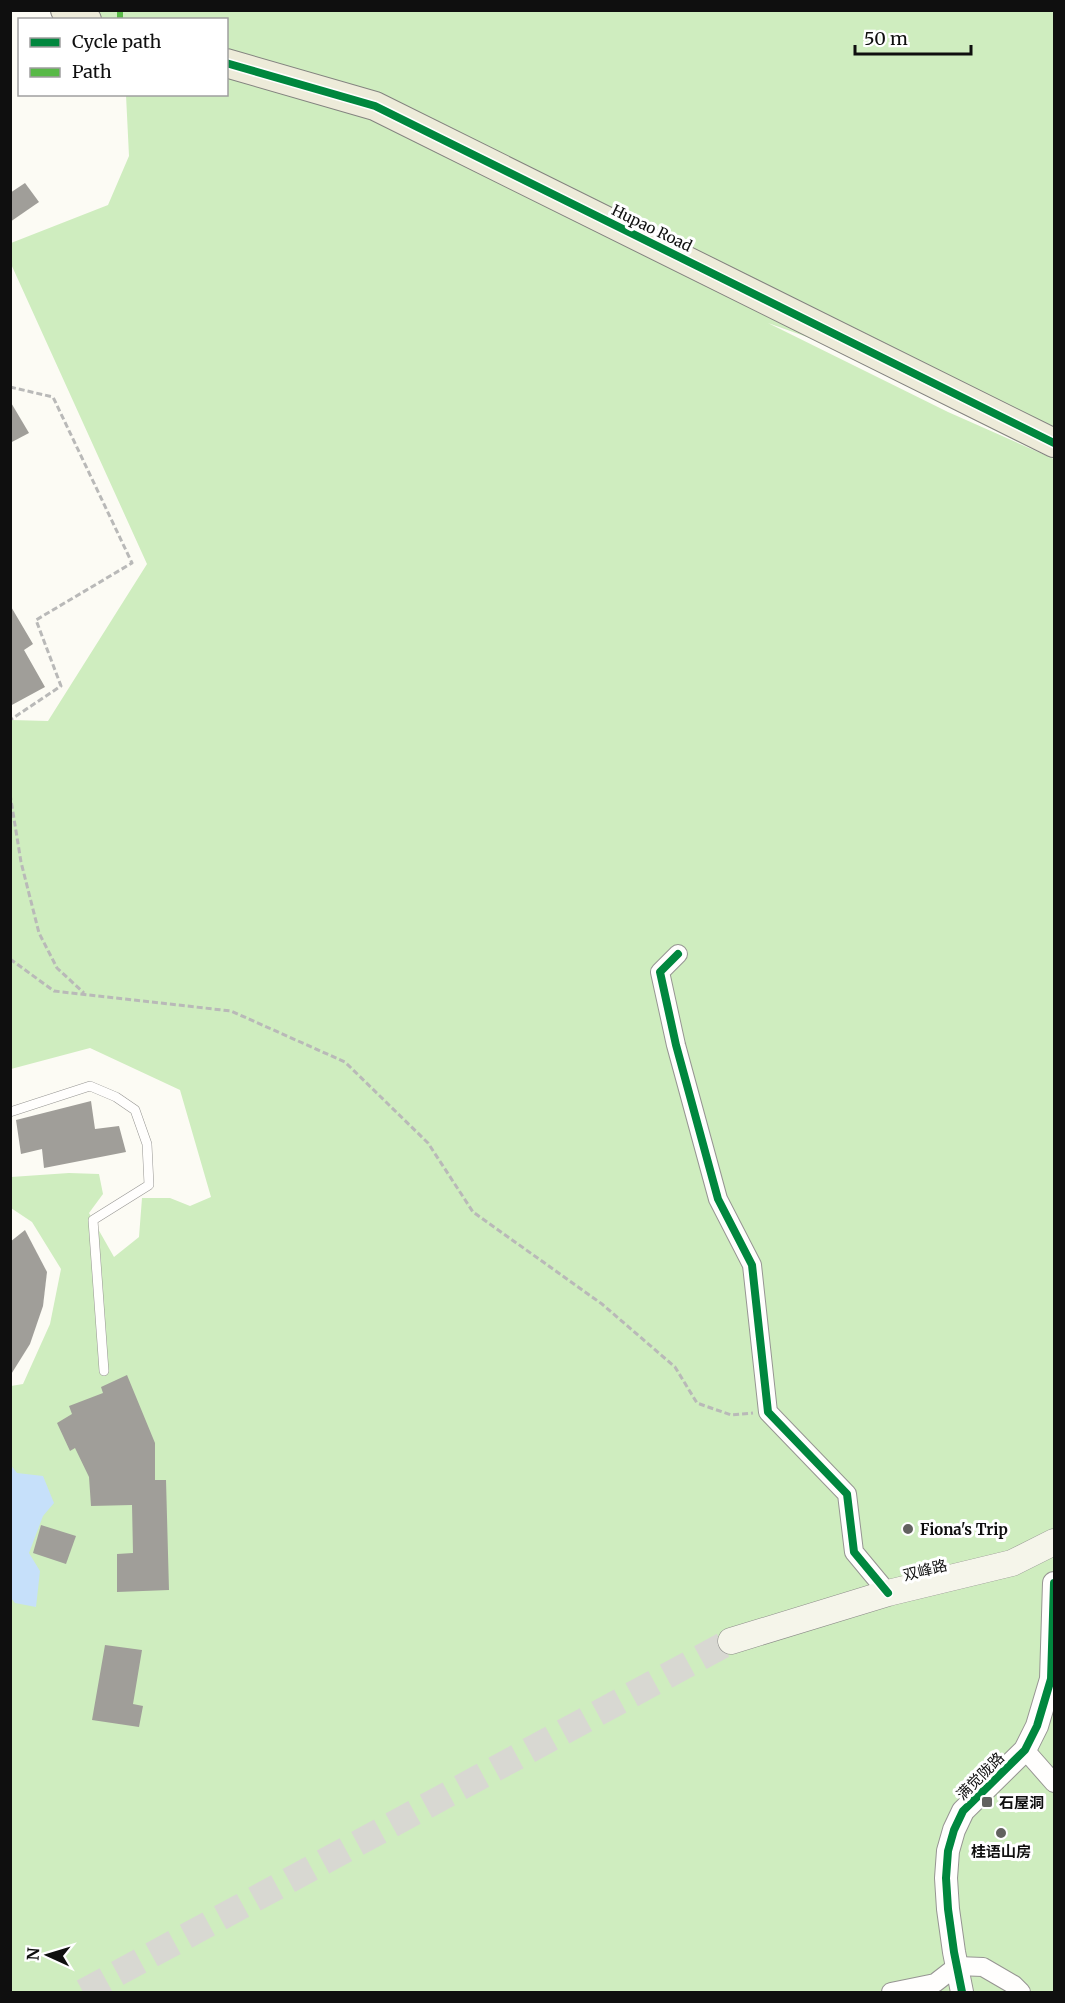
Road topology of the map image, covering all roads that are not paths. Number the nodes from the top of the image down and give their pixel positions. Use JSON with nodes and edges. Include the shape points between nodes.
{"nodes":[{"id":1,"x":65,"y":10,"type":"edge"},
{"id":2,"x":83,"y":18,"type":"edge"},
{"id":3,"x":228,"y":64,"type":"edge"},
{"id":4,"x":1054,"y":443,"type":"edge"},
{"id":5,"x":678,"y":954,"type":"dead end"},
{"id":6,"x":10,"y":1112,"type":"edge"},
{"id":7,"x":104,"y":1371,"type":"dead end"},
{"id":8,"x":1054,"y":1542,"type":"edge"},
{"id":9,"x":1054,"y":1583,"type":"edge"},
{"id":10,"x":888,"y":1593,"type":"junction"},
{"id":11,"x":730,"y":1641,"type":"tunnel mouth"},
{"id":12,"x":1025,"y":1750,"type":"junction"},
{"id":13,"x":1054,"y":1783,"type":"edge"},
{"id":14,"x":957,"y":1966,"type":"junction"},
{"id":15,"x":891,"y":1992,"type":"edge"},
{"id":16,"x":962,"y":1992,"type":"edge"},
{"id":17,"x":1022,"y":1992,"type":"edge"}],
"edges":[{"from":1,"to":2,"type":"main road"},
{"from":3,"to":4,"type":"main road","name":"Hupao Road","via":[[375,106]]},
{"from":5,"to":10,"type":"street","via":[[660,972],[718,1199],[752,1265],[768,1412],[847,1494],[854,1552]]},
{"from":6,"to":7,"type":"lane","via":[[90,1086],[135,1110],[147,1144],[149,1185],[93,1220]]},
{"from":8,"to":10,"type":"main road","name":"双峰路","via":[[1012,1563]]},
{"from":9,"to":12,"type":"street","name":"满觉陇路","via":[[1051,1679],[1037,1726]]},
{"from":10,"to":11,"type":"main road","name":"双峰路"},
{"from":12,"to":13,"type":"street"},
{"from":12,"to":14,"type":"street","name":"满觉陇路","via":[[963,1811],[954,1830],[946,1878]]},
{"from":14,"to":15,"type":"street","via":[[935,1983]]},
{"from":14,"to":16,"type":"street","name":"满觉陇路"},
{"from":14,"to":17,"type":"street","via":[[983,1967]]}]}
